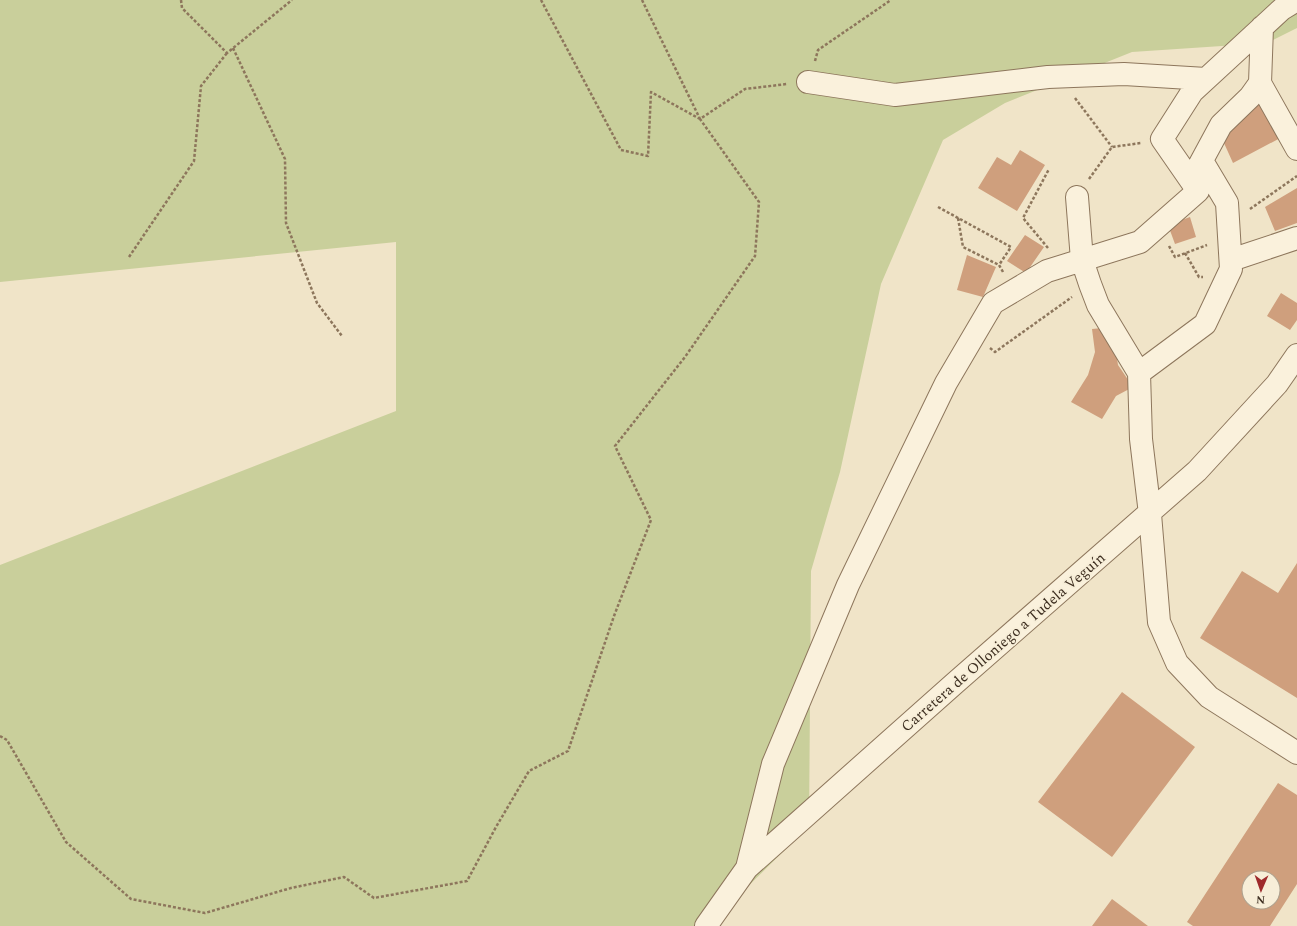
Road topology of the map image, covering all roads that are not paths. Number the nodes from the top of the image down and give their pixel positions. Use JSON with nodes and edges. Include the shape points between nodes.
{"nodes":[{"id":1,"x":1297,"y":0,"type":"edge"},
{"id":2,"x":1262,"y":27,"type":"junction"},
{"id":3,"x":1206,"y":79,"type":"junction"},
{"id":4,"x":808,"y":82,"type":"road end"},
{"id":5,"x":1260,"y":83,"type":"junction"},
{"id":6,"x":1297,"y":149,"type":"edge"},
{"id":7,"x":1202,"y":161,"type":"junction"},
{"id":8,"x":1191,"y":181,"type":"junction"},
{"id":9,"x":1077,"y":197,"type":"road end"},
{"id":10,"x":1297,"y":238,"type":"edge"},
{"id":11,"x":1231,"y":260,"type":"junction"},
{"id":12,"x":1072,"y":263,"type":"junction"},
{"id":13,"x":1297,"y":355,"type":"edge"},
{"id":14,"x":1139,"y":373,"type":"junction"},
{"id":15,"x":1150,"y":514,"type":"junction"},
{"id":16,"x":1297,"y":753,"type":"edge"},
{"id":17,"x":747,"y":868,"type":"junction"},
{"id":18,"x":706,"y":926,"type":"edge"}],
"edges":[{"from":1,"to":2,"type":"street"},
{"from":2,"to":3,"type":"street"},
{"from":2,"to":5,"type":"street"},
{"from":3,"to":4,"type":"street","via":[[1124,74],[1059,76],[896,95]]},
{"from":3,"to":8,"type":"street","via":[[1192,92],[1162,139]]},
{"from":5,"to":6,"type":"street"},
{"from":5,"to":7,"type":"street","via":[[1250,97],[1221,124]]},
{"from":7,"to":8,"type":"street"},
{"from":7,"to":11,"type":"street","via":[[1227,203]]},
{"from":8,"to":12,"type":"street","via":[[1198,191],[1140,242]]},
{"from":9,"to":12,"type":"street"},
{"from":10,"to":11,"type":"street"},
{"from":11,"to":14,"type":"street","via":[[1231,270],[1205,324]]},
{"from":12,"to":14,"type":"street","via":[[1090,284],[1098,305]]},
{"from":12,"to":17,"type":"street","via":[[1047,271],[993,304],[946,383],[848,586],[773,764]]},
{"from":13,"to":15,"type":"street","name":"Carretera de Olloniego a Tudela Veguín","via":[[1277,384],[1197,472]]},
{"from":14,"to":15,"type":"street","via":[[1141,439]]},
{"from":15,"to":16,"type":"street","via":[[1159,622],[1177,664],[1210,697]]},
{"from":15,"to":17,"type":"street","name":"Carretera de Olloniego a Tudela Veguín"},
{"from":17,"to":18,"type":"street","name":"Carretera de Olloniego a Tudela Veguín"}]}
